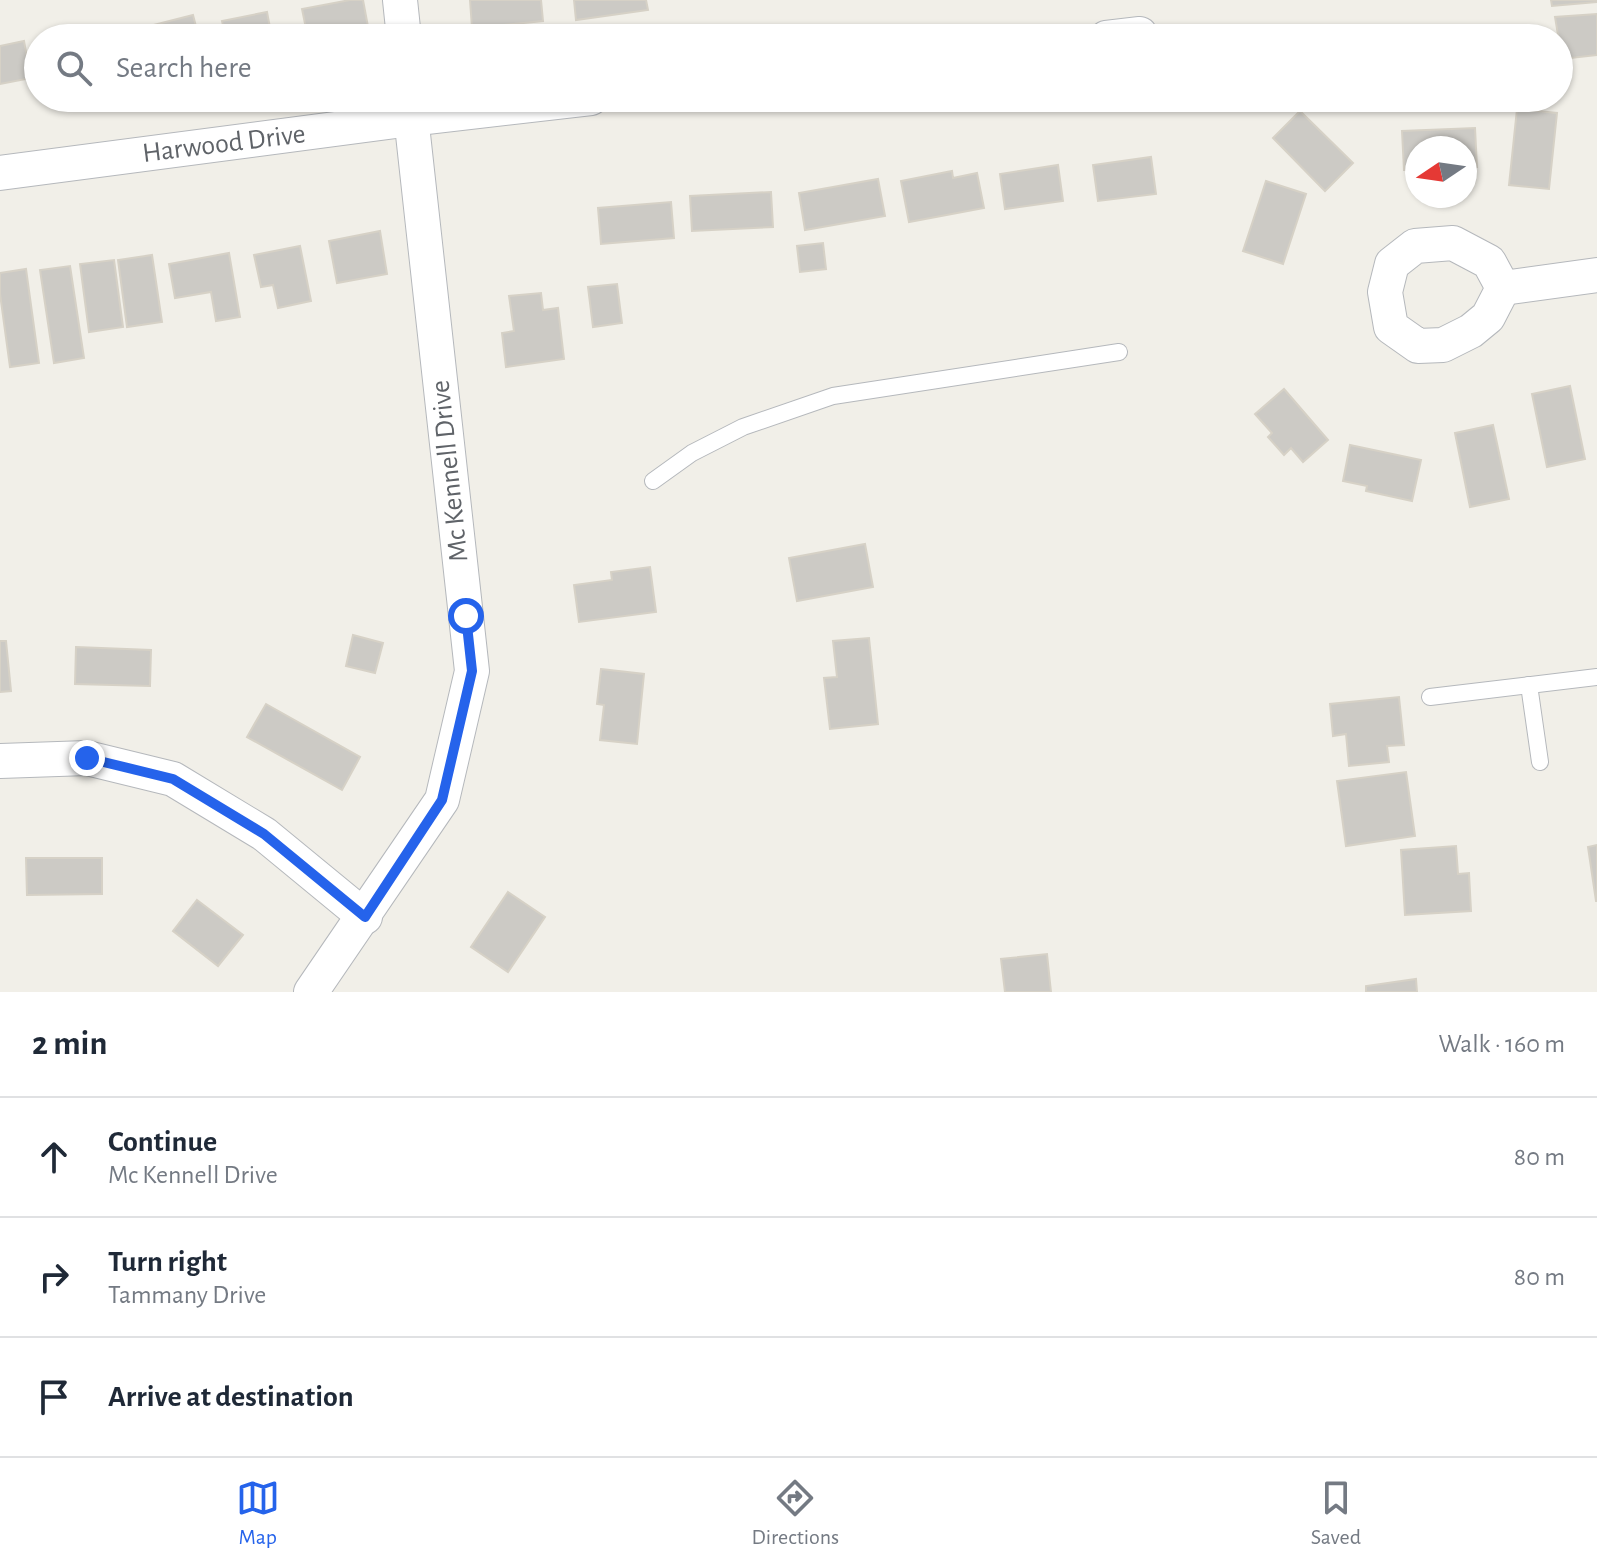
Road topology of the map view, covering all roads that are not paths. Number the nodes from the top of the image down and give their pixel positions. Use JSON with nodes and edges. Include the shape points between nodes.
{"nodes":[{"id":1,"x":400,"y":0,"type":"edge"},
{"id":2,"x":403,"y":24,"type":"edge"},
{"id":3,"x":385,"y":112,"type":"edge"},
{"id":4,"x":410,"y":112,"type":"edge"},
{"id":5,"x":0,"y":173,"type":"edge"},
{"id":6,"x":1597,"y":275,"type":"edge"},
{"id":7,"x":1503,"y":288,"type":"dead end"},
{"id":8,"x":1119,"y":352,"type":"dead end"},
{"id":9,"x":653,"y":481,"type":"dead end"},
{"id":10,"x":1597,"y":677,"type":"edge"},
{"id":11,"x":1529,"y":685,"type":"junction"},
{"id":12,"x":1430,"y":697,"type":"dead end"},
{"id":13,"x":0,"y":761,"type":"edge"},
{"id":14,"x":1540,"y":762,"type":"dead end"},
{"id":15,"x":365,"y":917,"type":"junction"},
{"id":16,"x":311,"y":992,"type":"edge"}],
"edges":[{"from":1,"to":2,"type":"street"},
{"from":3,"to":5,"type":"street","name":"Harwood Drive"},
{"from":4,"to":15,"type":"street","name":"Mc Kennell Drive","via":[[472,671],[442,800]]},
{"from":6,"to":7,"type":"street"},
{"from":8,"to":9,"type":"lane","via":[[833,396],[743,427]]},
{"from":10,"to":11,"type":"lane"},
{"from":11,"to":12,"type":"lane"},
{"from":11,"to":14,"type":"lane"},
{"from":13,"to":15,"type":"street","via":[[87,758],[173,779],[264,834]]},
{"from":15,"to":16,"type":"street","name":"Mc Kennell Drive"}]}
